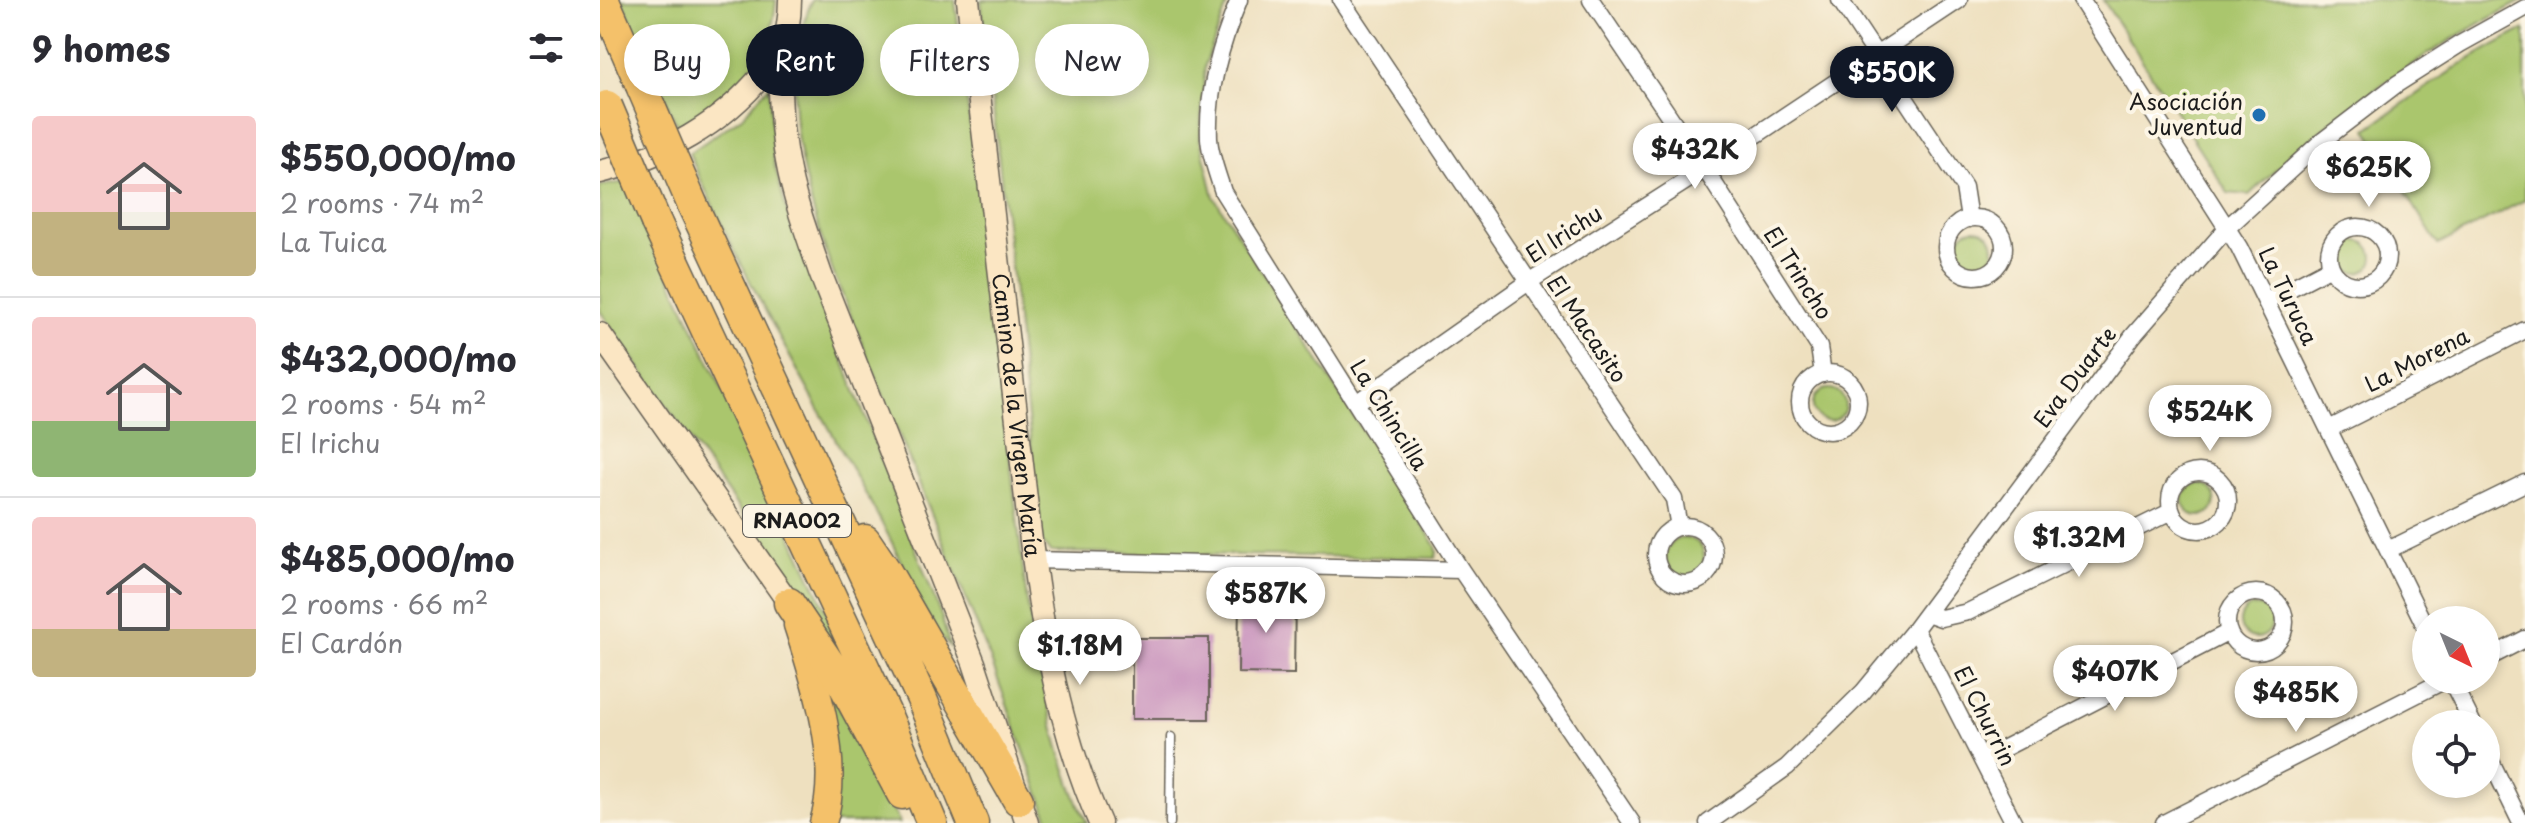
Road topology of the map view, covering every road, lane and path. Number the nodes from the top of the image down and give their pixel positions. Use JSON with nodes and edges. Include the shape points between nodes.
{"nodes":[{"id":1,"x":604,"y":0,"type":"edge"},
{"id":2,"x":968,"y":0,"type":"edge"},
{"id":3,"x":1239,"y":0,"type":"edge"},
{"id":4,"x":1341,"y":0,"type":"edge"},
{"id":5,"x":1591,"y":0,"type":"edge"},
{"id":6,"x":1840,"y":0,"type":"edge"},
{"id":7,"x":1959,"y":0,"type":"edge"},
{"id":8,"x":2081,"y":0,"type":"edge"},
{"id":9,"x":792,"y":4,"type":"edge"},
{"id":10,"x":2525,"y":8,"type":"edge"},
{"id":11,"x":787,"y":24,"type":"edge"},
{"id":12,"x":1877,"y":55,"type":"junction"},
{"id":13,"x":746,"y":91,"type":"edge"},
{"id":14,"x":782,"y":96,"type":"edge"},
{"id":15,"x":603,"y":98,"type":"edge"},
{"id":16,"x":1705,"y":169,"type":"junction"},
{"id":17,"x":600,"y":172,"type":"edge"},
{"id":18,"x":1969,"y":219,"type":"dead end"},
{"id":19,"x":2228,"y":227,"type":"junction"},
{"id":20,"x":2331,"y":267,"type":"dead end"},
{"id":21,"x":1530,"y":281,"type":"junction"},
{"id":22,"x":2266,"y":301,"type":"junction"},
{"id":23,"x":2525,"y":330,"type":"edge"},
{"id":24,"x":600,"y":334,"type":"edge"},
{"id":25,"x":1823,"y":374,"type":"dead end"},
{"id":26,"x":1356,"y":403,"type":"junction"},
{"id":27,"x":2329,"y":429,"type":"junction"},
{"id":28,"x":817,"y":469,"type":"junction"},
{"id":29,"x":2525,"y":483,"type":"edge"},
{"id":30,"x":2172,"y":511,"type":"dead end"},
{"id":31,"x":1679,"y":527,"type":"dead end"},
{"id":32,"x":2388,"y":550,"type":"junction"},
{"id":33,"x":1033,"y":560,"type":"junction"},
{"id":34,"x":1461,"y":570,"type":"junction"},
{"id":35,"x":789,"y":603,"type":"junction"},
{"id":36,"x":2415,"y":606,"type":"edge"},
{"id":37,"x":1927,"y":613,"type":"junction"},
{"id":38,"x":1915,"y":629,"type":"junction"},
{"id":39,"x":2229,"y":632,"type":"dead end"},
{"id":40,"x":2525,"y":639,"type":"edge"},
{"id":41,"x":2500,"y":652,"type":"edge"},
{"id":42,"x":2420,"y":694,"type":"edge"},
{"id":43,"x":1171,"y":737,"type":"dead end"},
{"id":44,"x":1983,"y":759,"type":"junction"},
{"id":45,"x":2500,"y":772,"type":"edge"},
{"id":46,"x":2518,"y":798,"type":"edge"},
{"id":47,"x":1023,"y":812,"type":"edge"},
{"id":48,"x":2011,"y":822,"type":"edge"},
{"id":49,"x":823,"y":823,"type":"edge"},
{"id":50,"x":920,"y":823,"type":"edge"},
{"id":51,"x":932,"y":823,"type":"edge"},
{"id":52,"x":973,"y":823,"type":"edge"},
{"id":53,"x":1100,"y":823,"type":"edge"},
{"id":54,"x":1170,"y":823,"type":"edge"},
{"id":55,"x":1632,"y":823,"type":"edge"},
{"id":56,"x":1708,"y":823,"type":"edge"},
{"id":57,"x":2164,"y":823,"type":"edge"},
{"id":58,"x":2521,"y":823,"type":"edge"}],
"edges":[{"from":1,"to":28,"type":"highway","number":"RNA002","bridge":true,"via":[[693,206]]},
{"from":2,"to":33,"type":"main road","name":"Camino de la Virgen María"},
{"from":3,"to":26,"type":"street","name":"La Chincilla","via":[[1215,66],[1209,139],[1215,167],[1223,192]]},
{"from":4,"to":21,"type":"street","name":"El Macasito"},
{"from":5,"to":16,"type":"street","name":"El Trincho"},
{"from":6,"to":12,"type":"street"},
{"from":7,"to":12,"type":"street","name":"El Irichu"},
{"from":8,"to":19,"type":"street","name":"La Turuca"},
{"from":9,"to":11,"type":"main road"},
{"from":10,"to":19,"type":"street","name":"Eva Duarte","via":[[2397,84],[2321,142]]},
{"from":12,"to":16,"type":"street","name":"El Irichu"},
{"from":12,"to":18,"type":"street","via":[[1964,187]]},
{"from":13,"to":17,"type":"main road","via":[[692,135]]},
{"from":14,"to":47,"type":"main road","via":[[787,160],[799,210],[974,663]]},
{"from":15,"to":51,"type":"highway","number":"RNA002","bridge":true},
{"from":16,"to":21,"type":"street","name":"El Irichu"},
{"from":16,"to":25,"type":"street","name":"El Trincho","via":[[1819,347]]},
{"from":19,"to":22,"type":"street","name":"La Turuca"},
{"from":19,"to":37,"type":"street","name":"Eva Duarte","via":[[2133,336]]},
{"from":20,"to":22,"type":"street"},
{"from":21,"to":26,"type":"street","name":"El Irichu"},
{"from":21,"to":31,"type":"street","name":"El Macasito","via":[[1674,499]]},
{"from":22,"to":27,"type":"street","name":"La Turuca"},
{"from":23,"to":27,"type":"street","name":"La Morena"},
{"from":24,"to":35,"type":"main road"},
{"from":26,"to":34,"type":"street","name":"La Chincilla"},
{"from":27,"to":32,"type":"street","name":"La Turuca"},
{"from":28,"to":47,"type":"highway","via":[[886,571]]},
{"from":28,"to":52,"type":"highway","number":"RNA002"},
{"from":29,"to":32,"type":"street"},
{"from":30,"to":37,"type":"street","via":[[1968,612],[1941,618]]},
{"from":32,"to":36,"type":"street","name":"La Turuca"},
{"from":33,"to":34,"type":"street"},
{"from":33,"to":53,"type":"main road","name":"Camino de la Virgen María","via":[[1055,683],[1084,787]]},
{"from":34,"to":55,"type":"street","name":"La Chincilla"},
{"from":35,"to":49,"type":"main road","via":[[825,732],[829,774]]},
{"from":35,"to":50,"type":"highway","via":[[842,682]]},
{"from":37,"to":38,"type":"street","name":"Eva Duarte"},
{"from":38,"to":44,"type":"street","name":"El Churrin"},
{"from":38,"to":56,"type":"street","name":"Eva Duarte","via":[[1807,748]]},
{"from":39,"to":44,"type":"street"},
{"from":40,"to":41,"type":"street"},
{"from":42,"to":57,"type":"street"},
{"from":43,"to":54,"type":"lane"},
{"from":44,"to":48,"type":"street","name":"El Churrin"},
{"from":45,"to":46,"type":"street"},
{"from":46,"to":58,"type":"street"}]}
